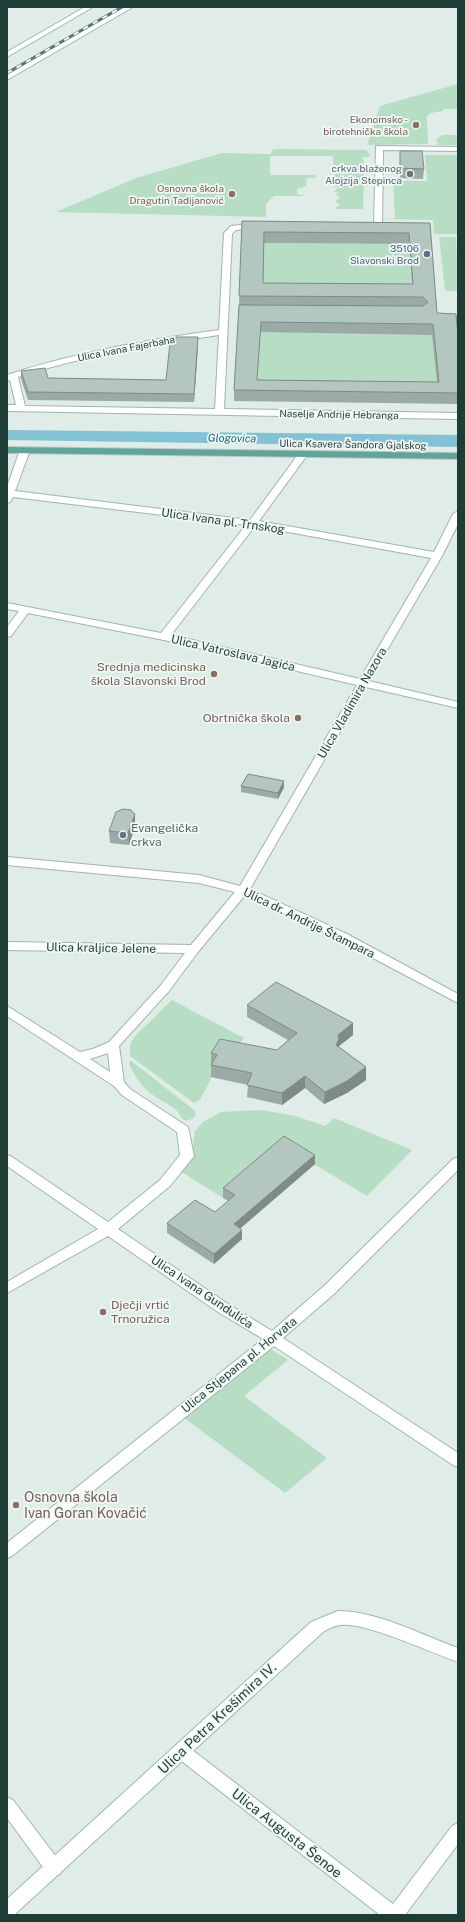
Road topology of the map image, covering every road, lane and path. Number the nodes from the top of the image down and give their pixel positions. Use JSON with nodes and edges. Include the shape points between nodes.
{"nodes":[{"id":1,"x":90,"y":7,"type":"edge"},
{"id":2,"x":130,"y":7,"type":"edge"},
{"id":3,"x":8,"y":54,"type":"edge"},
{"id":4,"x":7,"y":78,"type":"edge"},
{"id":5,"x":458,"y":149,"type":"edge"},
{"id":6,"x":262,"y":225,"type":"edge"},
{"id":7,"x":378,"y":226,"type":"edge"},
{"id":8,"x":223,"y":332,"type":"junction"},
{"id":9,"x":10,"y":377,"type":"edge"},
{"id":10,"x":7,"y":408,"type":"edge"},
{"id":11,"x":21,"y":409,"type":"junction"},
{"id":12,"x":219,"y":412,"type":"junction"},
{"id":13,"x":458,"y":416,"type":"edge"},
{"id":14,"x":7,"y":450,"type":"edge"},
{"id":15,"x":25,"y":450,"type":"junction"},
{"id":16,"x":303,"y":454,"type":"junction"},
{"id":17,"x":458,"y":456,"type":"edge"},
{"id":18,"x":8,"y":496,"type":"edge"},
{"id":19,"x":458,"y":514,"type":"edge"},
{"id":20,"x":253,"y":523,"type":"junction"},
{"id":21,"x":437,"y":556,"type":"junction"},
{"id":22,"x":7,"y":606,"type":"edge"},
{"id":23,"x":26,"y":609,"type":"junction"},
{"id":24,"x":7,"y":634,"type":"edge"},
{"id":25,"x":164,"y":637,"type":"junction"},
{"id":26,"x":364,"y":683,"type":"junction"},
{"id":27,"x":458,"y":705,"type":"edge"},
{"id":28,"x":7,"y":861,"type":"edge"},
{"id":29,"x":243,"y":890,"type":"junction"},
{"id":30,"x":7,"y":946,"type":"edge"},
{"id":31,"x":194,"y":949,"type":"junction"},
{"id":32,"x":458,"y":999,"type":"edge"},
{"id":33,"x":7,"y":1010,"type":"edge"},
{"id":34,"x":113,"y":1045,"type":"junction"},
{"id":35,"x":76,"y":1057,"type":"junction"},
{"id":36,"x":118,"y":1083,"type":"junction"},
{"id":37,"x":7,"y":1160,"type":"edge"},
{"id":38,"x":458,"y":1162,"type":"edge"},
{"id":39,"x":110,"y":1229,"type":"junction"},
{"id":40,"x":7,"y":1288,"type":"edge"},
{"id":41,"x":273,"y":1338,"type":"junction"},
{"id":42,"x":458,"y":1461,"type":"edge"},
{"id":43,"x":7,"y":1552,"type":"edge"},
{"id":44,"x":458,"y":1655,"type":"edge"},
{"id":45,"x":180,"y":1751,"type":"junction"},
{"id":46,"x":7,"y":1805,"type":"edge"},
{"id":47,"x":458,"y":1831,"type":"edge"},
{"id":48,"x":54,"y":1868,"type":"junction"},
{"id":49,"x":7,"y":1910,"type":"edge"},
{"id":50,"x":394,"y":1915,"type":"edge"}],
"edges":[{"from":1,"to":3,"type":"street"},
{"from":2,"to":4,"type":"street"},
{"from":5,"to":7,"type":"street","via":[[379,148]]},
{"from":6,"to":8,"type":"street","via":[[234,228],[228,233],[228,311]]},
{"from":8,"to":9,"type":"street","name":"Ulica Ivana Fajerbaha","via":[[103,350]]},
{"from":8,"to":12,"type":"street"},
{"from":9,"to":11,"type":"street"},
{"from":10,"to":11,"type":"street","name":"Naselje Andrije Hebranga"},
{"from":11,"to":12,"type":"street","name":"Naselje Andrije Hebranga"},
{"from":12,"to":13,"type":"street","name":"Naselje Andrije Hebranga"},
{"from":14,"to":15,"type":"main road","name":"Ulica Ksavera Šandora Gjalskog"},
{"from":15,"to":16,"type":"main road","name":"Ulica Ksavera Šandora Gjalskog"},
{"from":15,"to":18,"type":"street"},
{"from":16,"to":17,"type":"main road","name":"Ulica Ksavera Šandora Gjalskog"},
{"from":16,"to":20,"type":"street"},
{"from":18,"to":20,"type":"street","name":"Ulica Ivana pl. Trnskog"},
{"from":19,"to":21,"type":"street","name":"Ulica Vladimira Nazora"},
{"from":20,"to":21,"type":"street","name":"Ulica Ivana pl. Trnskog"},
{"from":20,"to":25,"type":"street"},
{"from":21,"to":26,"type":"street","name":"Ulica Vladimira Nazora"},
{"from":22,"to":23,"type":"street","name":"Ulica Vatroslava Jagića"},
{"from":23,"to":24,"type":"street"},
{"from":23,"to":25,"type":"street","name":"Ulica Vatroslava Jagića"},
{"from":25,"to":26,"type":"street","name":"Ulica Vatroslava Jagića"},
{"from":26,"to":27,"type":"street","name":"Ulica Vatroslava Jagića"},
{"from":26,"to":29,"type":"street","name":"Ulica Vladimira Nazora"},
{"from":28,"to":29,"type":"street","name":"Ulica dr. Andrije Štampara","via":[[199,879]]},
{"from":29,"to":31,"type":"street"},
{"from":29,"to":32,"type":"street","name":"Ulica dr. Andrije Štampara","via":[[343,937]]},
{"from":30,"to":31,"type":"street","name":"Ulica kraljice Jelene"},
{"from":31,"to":34,"type":"street","via":[[165,988]]},
{"from":33,"to":35,"type":"street"},
{"from":34,"to":35,"type":"street","via":[[96,1053]]},
{"from":34,"to":36,"type":"street"},
{"from":35,"to":36,"type":"street"},
{"from":36,"to":39,"type":"street","via":[[126,1092],[183,1130],[187,1156],[165,1183]]},
{"from":37,"to":39,"type":"street","name":"Ulica Ivana Gundulića"},
{"from":38,"to":41,"type":"street","name":"Ulica Stjepana pl. Horvata","via":[[329,1290]]},
{"from":39,"to":40,"type":"street"},
{"from":39,"to":41,"type":"street","name":"Ulica Ivana Gundulića","via":[[223,1308]]},
{"from":41,"to":42,"type":"street","name":"Ulica Ivana Gundulića"},
{"from":41,"to":43,"type":"street","name":"Ulica Stjepana pl. Horvata"},
{"from":44,"to":45,"type":"street","name":"Ulica Petra Krešimira IV.","via":[[361,1620],[350,1618],[328,1621],[317,1626]]},
{"from":45,"to":48,"type":"street","name":"Ulica Petra Krešimira IV."},
{"from":45,"to":50,"type":"street","name":"Ulica Augusta Šenoe"},
{"from":46,"to":48,"type":"street"},
{"from":47,"to":50,"type":"street"},
{"from":48,"to":49,"type":"street","name":"Ulica Petra Krešimira IV."}]}
